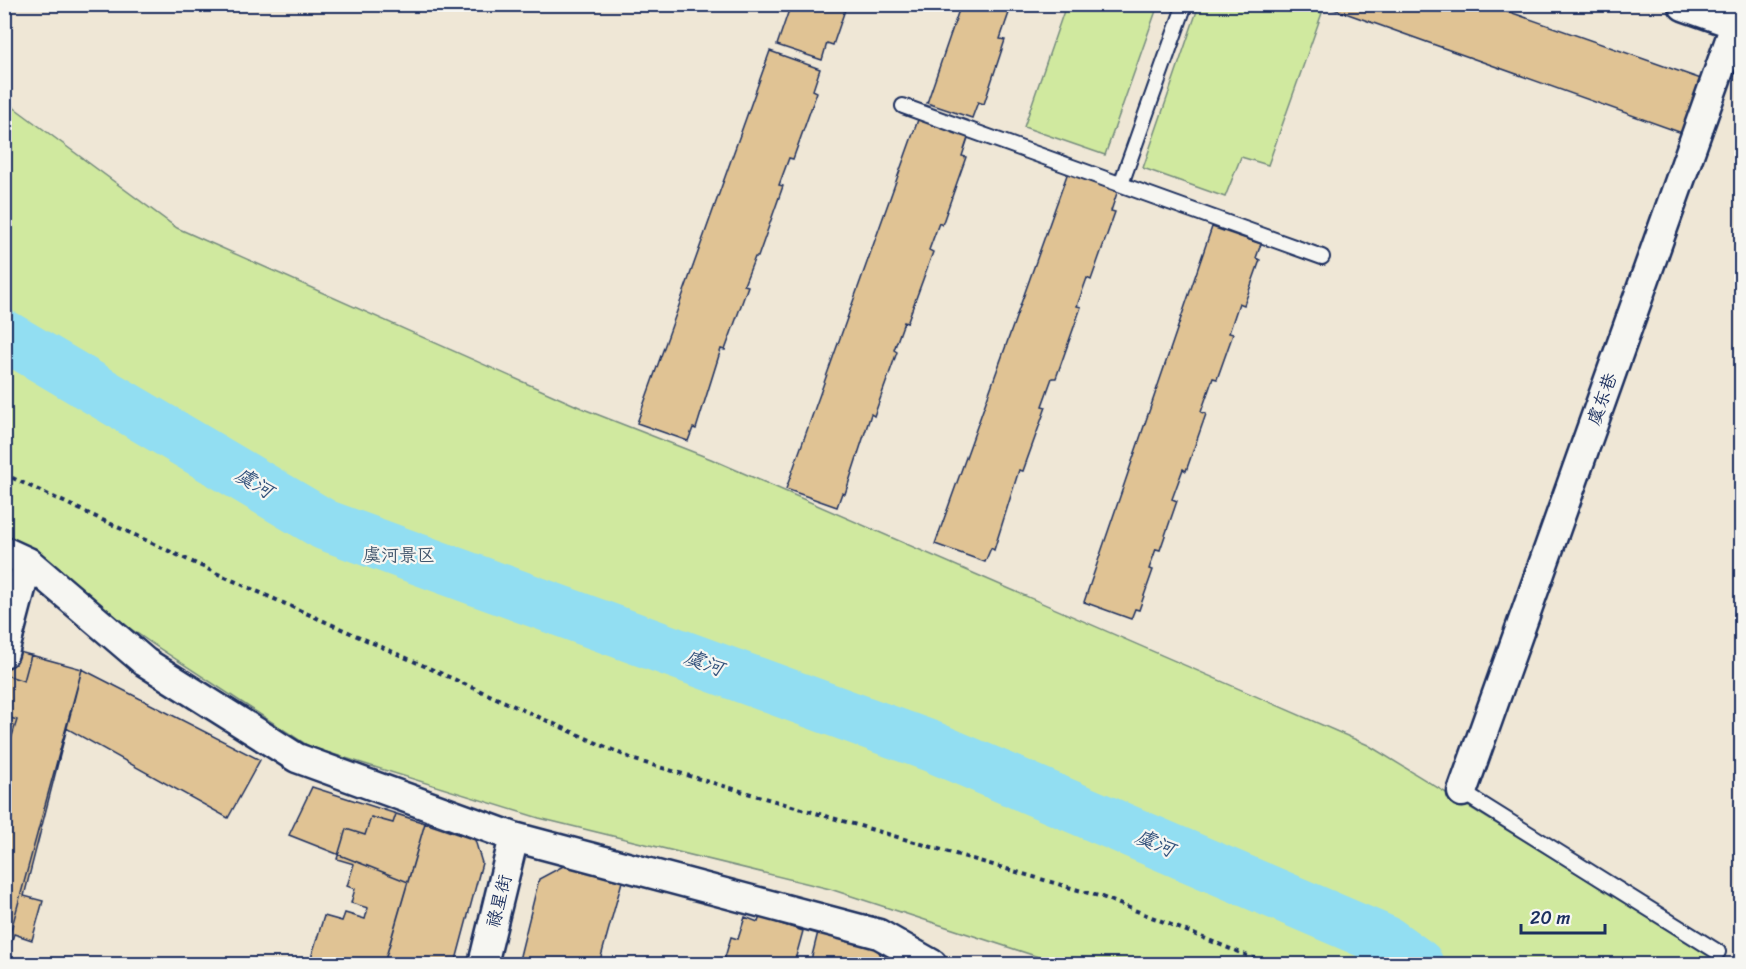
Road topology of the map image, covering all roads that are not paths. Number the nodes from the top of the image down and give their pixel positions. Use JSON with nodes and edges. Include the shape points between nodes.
{"nodes":[{"id":1,"x":1185,"y":4,"type":"edge"},
{"id":2,"x":1685,"y":4,"type":"edge"},
{"id":3,"x":1740,"y":18,"type":"edge"},
{"id":4,"x":903,"y":106,"type":"dead end"},
{"id":5,"x":1121,"y":184,"type":"junction"},
{"id":6,"x":1322,"y":257,"type":"dead end"},
{"id":7,"x":16,"y":557,"type":"edge"},
{"id":8,"x":4,"y":653,"type":"edge"},
{"id":9,"x":1462,"y":792,"type":"joint"},
{"id":10,"x":514,"y":837,"type":"junction"},
{"id":11,"x":1718,"y":952,"type":"dead end"},
{"id":12,"x":923,"y":962,"type":"edge"},
{"id":13,"x":483,"y":964,"type":"edge"}],
"edges":[{"from":1,"to":5,"type":"lane"},
{"from":2,"to":3,"type":"main road"},
{"from":3,"to":9,"type":"street","name":"虞东巷"},
{"from":4,"to":5,"type":"lane"},
{"from":5,"to":6,"type":"lane"},
{"from":7,"to":8,"type":"street"},
{"from":7,"to":10,"type":"street","via":[[145,662],[297,758]]},
{"from":9,"to":11,"type":"lane"},
{"from":10,"to":12,"type":"street","via":[[879,934]]},
{"from":10,"to":13,"type":"street","name":"禄星街"}]}
